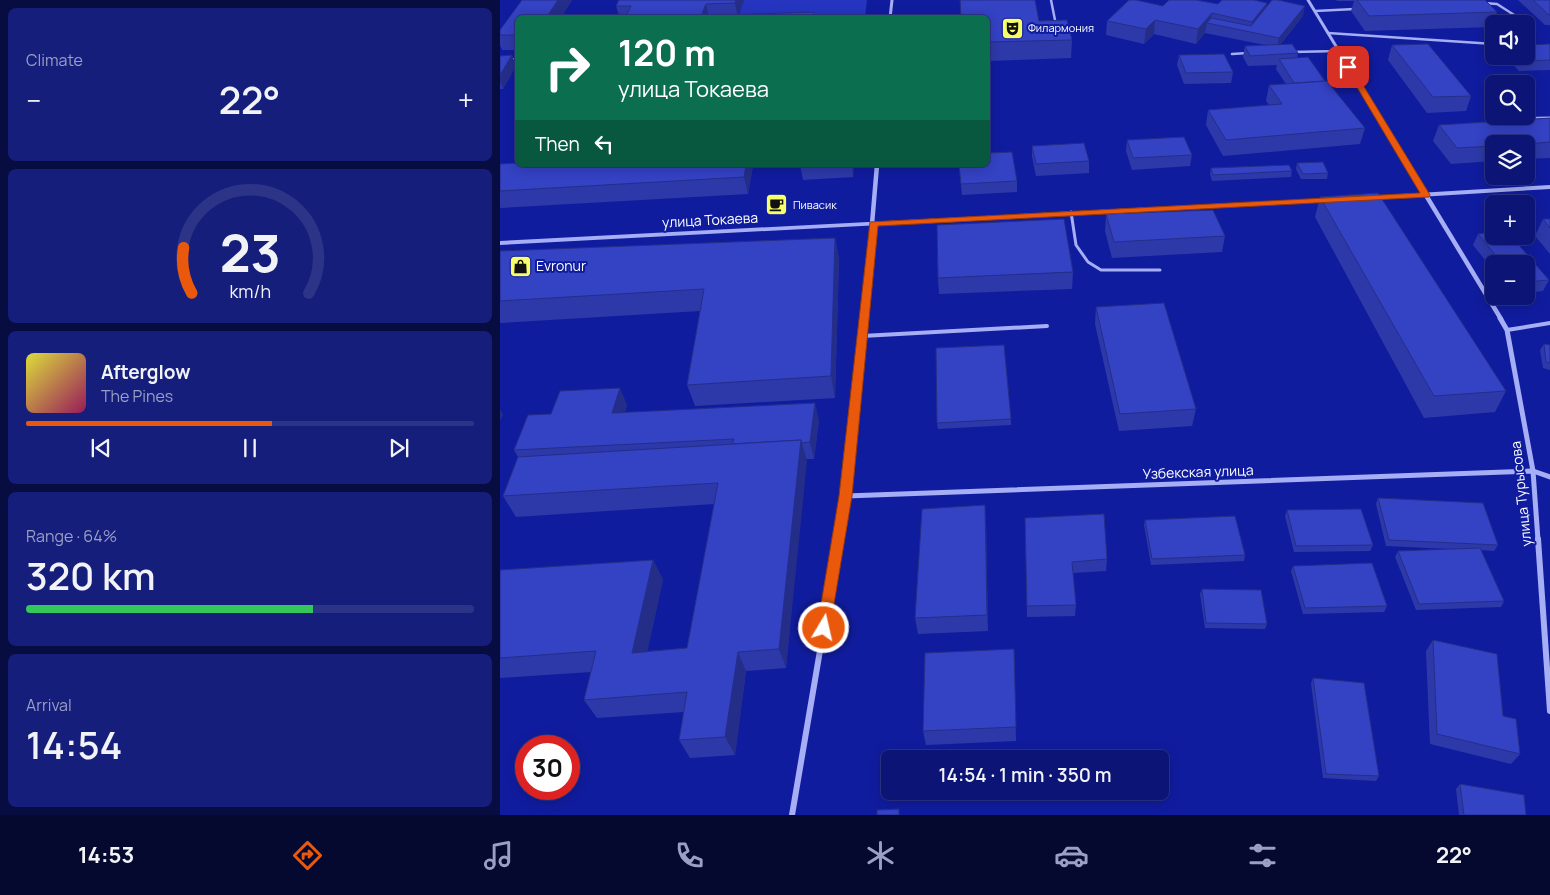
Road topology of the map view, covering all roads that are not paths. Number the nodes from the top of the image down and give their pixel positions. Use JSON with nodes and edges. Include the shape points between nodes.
{"nodes":[{"id":1,"x":892,"y":0,"type":"edge"},
{"id":2,"x":1051,"y":0,"type":"edge"},
{"id":3,"x":1308,"y":0,"type":"edge"},
{"id":4,"x":1480,"y":2,"type":"edge"},
{"id":5,"x":1364,"y":8,"type":"edge"},
{"id":6,"x":1315,"y":12,"type":"junction"},
{"id":7,"x":890,"y":15,"type":"edge"},
{"id":8,"x":1514,"y":15,"type":"edge"},
{"id":9,"x":1058,"y":31,"type":"edge"},
{"id":10,"x":1328,"y":33,"type":"junction"},
{"id":11,"x":1485,"y":43,"type":"edge"},
{"id":12,"x":1339,"y":51,"type":"junction"},
{"id":13,"x":1290,"y":52,"type":"edge"},
{"id":14,"x":1252,"y":53,"type":"edge"},
{"id":15,"x":1232,"y":54,"type":"dead end"},
{"id":16,"x":515,"y":59,"type":"edge"},
{"id":17,"x":500,"y":60,"type":"edge"},
{"id":18,"x":1535,"y":118,"type":"edge"},
{"id":19,"x":1550,"y":118,"type":"edge"},
{"id":20,"x":877,"y":167,"type":"edge"},
{"id":21,"x":1550,"y":187,"type":"edge"},
{"id":22,"x":1426,"y":195,"type":"junction"},
{"id":23,"x":1357,"y":198,"type":"edge"},
{"id":24,"x":1337,"y":199,"type":"edge"},
{"id":25,"x":1071,"y":212,"type":"junction"},
{"id":26,"x":873,"y":224,"type":"junction"},
{"id":27,"x":500,"y":243,"type":"edge"},
{"id":28,"x":1160,"y":270,"type":"dead end"},
{"id":29,"x":1550,"y":323,"type":"edge"},
{"id":30,"x":1047,"y":326,"type":"dead end"},
{"id":31,"x":1507,"y":330,"type":"junction"},
{"id":32,"x":862,"y":336,"type":"junction"},
{"id":33,"x":1533,"y":471,"type":"junction"},
{"id":34,"x":1550,"y":477,"type":"edge"},
{"id":35,"x":846,"y":496,"type":"junction"},
{"id":36,"x":1550,"y":711,"type":"edge"},
{"id":37,"x":792,"y":815,"type":"edge"}],
"edges":[{"from":1,"to":7,"type":"street"},
{"from":2,"to":9,"type":"lane"},
{"from":3,"to":6,"type":"street","name":"улица Турысова"},
{"from":4,"to":8,"type":"lane","via":[[1497,4]]},
{"from":5,"to":6,"type":"lane"},
{"from":6,"to":10,"type":"street","name":"улица Турысова"},
{"from":10,"to":11,"type":"lane"},
{"from":10,"to":12,"type":"street","name":"улица Турысова"},
{"from":12,"to":13,"type":"lane"},
{"from":12,"to":22,"type":"street","name":"улица Турысова"},
{"from":14,"to":15,"type":"lane"},
{"from":16,"to":17,"type":"lane"},
{"from":18,"to":19,"type":"street"},
{"from":20,"to":26,"type":"street"},
{"from":21,"to":22,"type":"street"},
{"from":22,"to":23,"type":"street"},
{"from":22,"to":31,"type":"street","name":"улица Турысова"},
{"from":24,"to":25,"type":"street","name":"улица Токаева"},
{"from":25,"to":26,"type":"street","name":"улица Токаева"},
{"from":25,"to":28,"type":"lane","via":[[1076,245],[1088,262],[1101,270]]},
{"from":26,"to":27,"type":"street","name":"улица Токаева"},
{"from":26,"to":32,"type":"street"},
{"from":29,"to":31,"type":"lane"},
{"from":30,"to":32,"type":"lane"},
{"from":31,"to":33,"type":"street","name":"улица Турысова"},
{"from":32,"to":35,"type":"street"},
{"from":33,"to":34,"type":"street","name":"Узбекская улица"},
{"from":33,"to":35,"type":"street","name":"Узбекская улица"},
{"from":33,"to":36,"type":"street","name":"улица Турысова"},
{"from":35,"to":37,"type":"street"}]}
